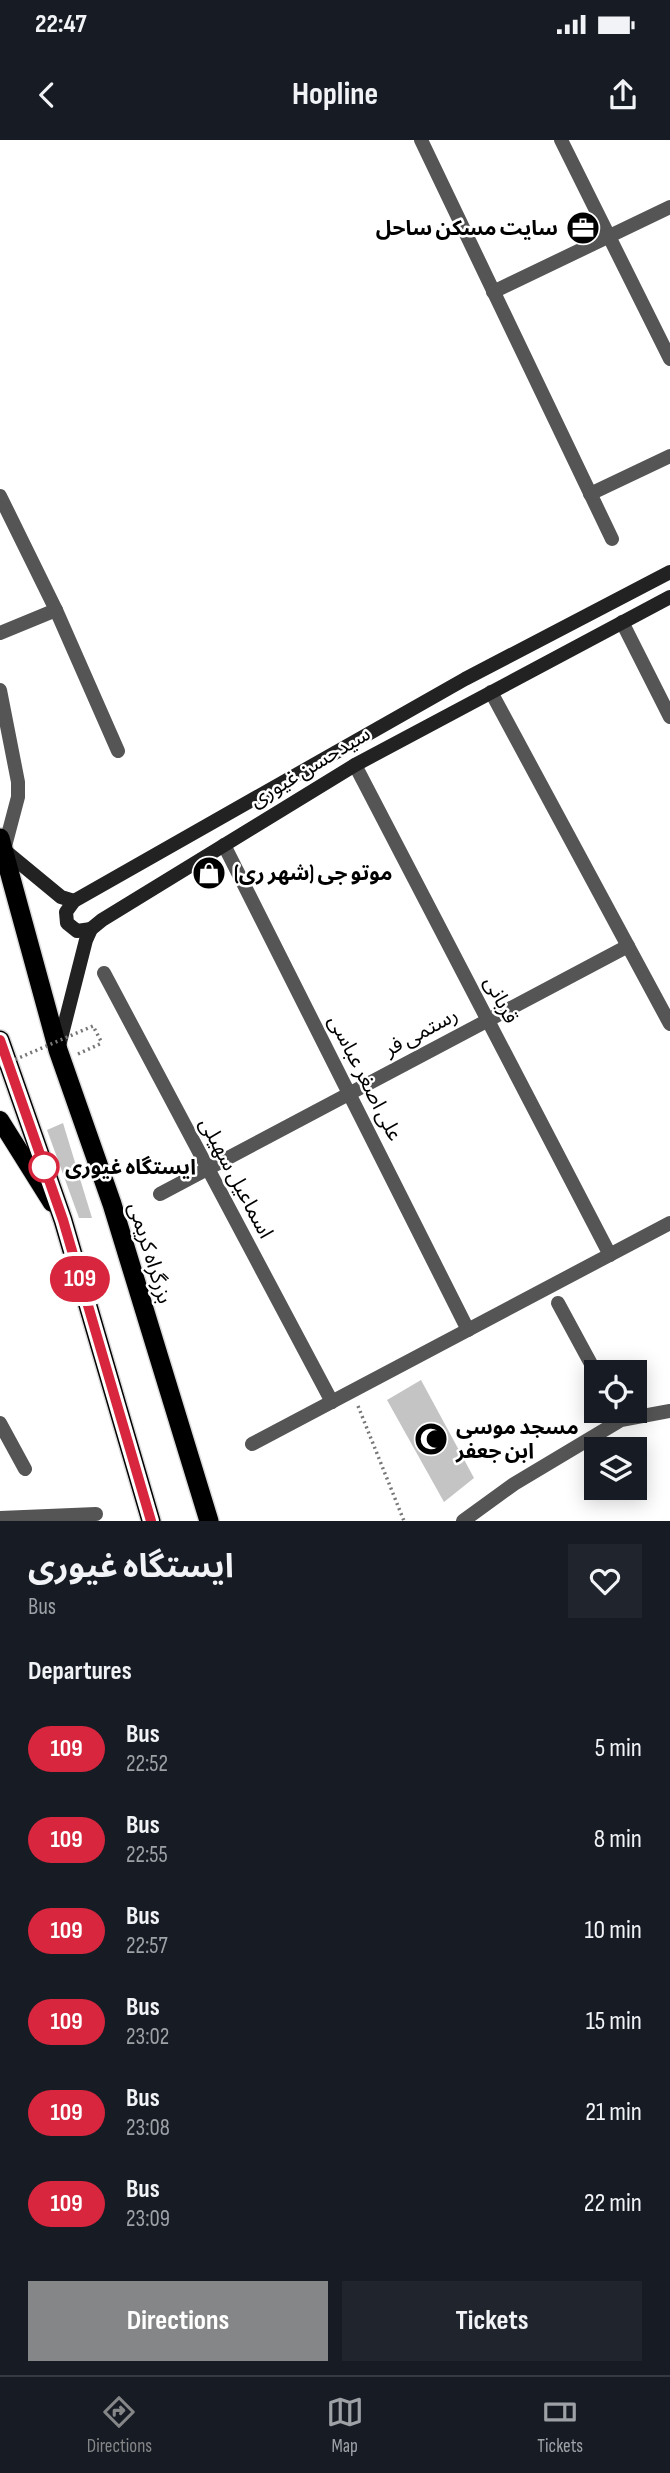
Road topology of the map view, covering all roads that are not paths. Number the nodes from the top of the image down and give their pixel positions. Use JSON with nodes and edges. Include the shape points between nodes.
{"nodes":[{"id":1,"x":421,"y":140,"type":"edge"},
{"id":2,"x":566,"y":142,"type":"edge"},
{"id":3,"x":670,"y":207,"type":"edge"},
{"id":4,"x":608,"y":235,"type":"junction"},
{"id":5,"x":493,"y":292,"type":"junction"},
{"id":6,"x":670,"y":359,"type":"edge"},
{"id":7,"x":670,"y":456,"type":"edge"},
{"id":8,"x":590,"y":494,"type":"junction"},
{"id":9,"x":0,"y":496,"type":"edge"},
{"id":10,"x":612,"y":539,"type":"dead end"},
{"id":11,"x":670,"y":572,"type":"edge"},
{"id":12,"x":670,"y":597,"type":"edge"},
{"id":13,"x":56,"y":610,"type":"junction"},
{"id":14,"x":622,"y":622,"type":"junction"},
{"id":15,"x":0,"y":633,"type":"edge"},
{"id":16,"x":0,"y":690,"type":"edge"},
{"id":17,"x":491,"y":692,"type":"junction"},
{"id":18,"x":670,"y":717,"type":"edge"},
{"id":19,"x":118,"y":751,"type":"dead end"},
{"id":20,"x":355,"y":765,"type":"junction"},
{"id":21,"x":2,"y":844,"type":"edge"},
{"id":22,"x":225,"y":845,"type":"junction"},
{"id":23,"x":74,"y":901,"type":"junction"},
{"id":24,"x":91,"y":929,"type":"junction"},
{"id":25,"x":628,"y":946,"type":"junction"},
{"id":26,"x":104,"y":973,"type":"dead end"},
{"id":27,"x":488,"y":1020,"type":"junction"},
{"id":28,"x":670,"y":1024,"type":"edge"},
{"id":29,"x":0,"y":1040,"type":"edge"},
{"id":30,"x":58,"y":1050,"type":"junction"},
{"id":31,"x":349,"y":1093,"type":"junction"},
{"id":32,"x":0,"y":1120,"type":"edge"},
{"id":33,"x":208,"y":1169,"type":"junction"},
{"id":34,"x":160,"y":1194,"type":"dead end"},
{"id":35,"x":63,"y":1220,"type":"junction"},
{"id":36,"x":670,"y":1223,"type":"edge"},
{"id":37,"x":610,"y":1255,"type":"junction"},
{"id":38,"x":558,"y":1303,"type":"dead end"},
{"id":39,"x":468,"y":1330,"type":"junction"},
{"id":40,"x":589,"y":1360,"type":"edge"},
{"id":41,"x":332,"y":1402,"type":"junction"},
{"id":42,"x":670,"y":1411,"type":"edge"},
{"id":43,"x":647,"y":1413,"type":"edge"},
{"id":44,"x":0,"y":1423,"type":"edge"},
{"id":45,"x":607,"y":1423,"type":"edge"},
{"id":46,"x":252,"y":1444,"type":"dead end"},
{"id":47,"x":25,"y":1469,"type":"dead end"},
{"id":48,"x":96,"y":1514,"type":"dead end"},
{"id":49,"x":0,"y":1518,"type":"edge"},
{"id":50,"x":151,"y":1521,"type":"edge"},
{"id":51,"x":209,"y":1521,"type":"edge"},
{"id":52,"x":463,"y":1521,"type":"edge"}],
"edges":[{"from":1,"to":5,"type":"street"},
{"from":2,"to":4,"type":"street"},
{"from":3,"to":4,"type":"street"},
{"from":4,"to":5,"type":"street"},
{"from":4,"to":6,"type":"street"},
{"from":5,"to":8,"type":"street"},
{"from":7,"to":8,"type":"street"},
{"from":8,"to":10,"type":"street"},
{"from":9,"to":13,"type":"street"},
{"from":11,"to":23,"type":"main road","name":"سیدحسن غیوری","via":[[465,679]]},
{"from":12,"to":14,"type":"main road","name":"سیدحسن غیوری"},
{"from":13,"to":15,"type":"street"},
{"from":13,"to":19,"type":"street"},
{"from":14,"to":17,"type":"main road","name":"سیدحسن غیوری"},
{"from":14,"to":18,"type":"street"},
{"from":16,"to":21,"type":"street","via":[[18,782],[18,797]]},
{"from":17,"to":20,"type":"main road","name":"سیدحسن غیوری"},
{"from":17,"to":25,"type":"street"},
{"from":20,"to":22,"type":"main road","name":"سیدحسن غیوری"},
{"from":20,"to":27,"type":"street","name":"قربانی"},
{"from":21,"to":23,"type":"main road","via":[[61,897]]},
{"from":21,"to":30,"type":"highway","name":"بزرگراه کریمی"},
{"from":22,"to":24,"type":"main road","name":"سیدحسن غیوری"},
{"from":22,"to":31,"type":"street","name":"علی اصغر عباسی"},
{"from":23,"to":24,"type":"main road","via":[[66,912],[67,923],[76,931]]},
{"from":24,"to":30,"type":"main road"},
{"from":25,"to":27,"type":"street","name":"رستمی فر"},
{"from":25,"to":28,"type":"street"},
{"from":26,"to":33,"type":"street","name":"اسماعیل سهیلی"},
{"from":27,"to":31,"type":"street","name":"رستمی فر"},
{"from":27,"to":37,"type":"street","name":"قربانی"},
{"from":29,"to":35,"type":"highway"},
{"from":30,"to":51,"type":"highway","name":"بزرگراه کریمی","via":[[112,1204]]},
{"from":31,"to":33,"type":"street","name":"رستمی فر"},
{"from":31,"to":39,"type":"street","name":"علی اصغر عباسی"},
{"from":32,"to":35,"type":"main road"},
{"from":33,"to":34,"type":"street","name":"رستمی فر"},
{"from":33,"to":41,"type":"street","name":"اسماعیل سهیلی"},
{"from":35,"to":50,"type":"highway"},
{"from":36,"to":37,"type":"street"},
{"from":37,"to":39,"type":"street"},
{"from":38,"to":40,"type":"street"},
{"from":39,"to":41,"type":"street"},
{"from":41,"to":46,"type":"street"},
{"from":42,"to":43,"type":"street"},
{"from":44,"to":47,"type":"street"},
{"from":45,"to":52,"type":"street"},
{"from":48,"to":49,"type":"street"}]}
